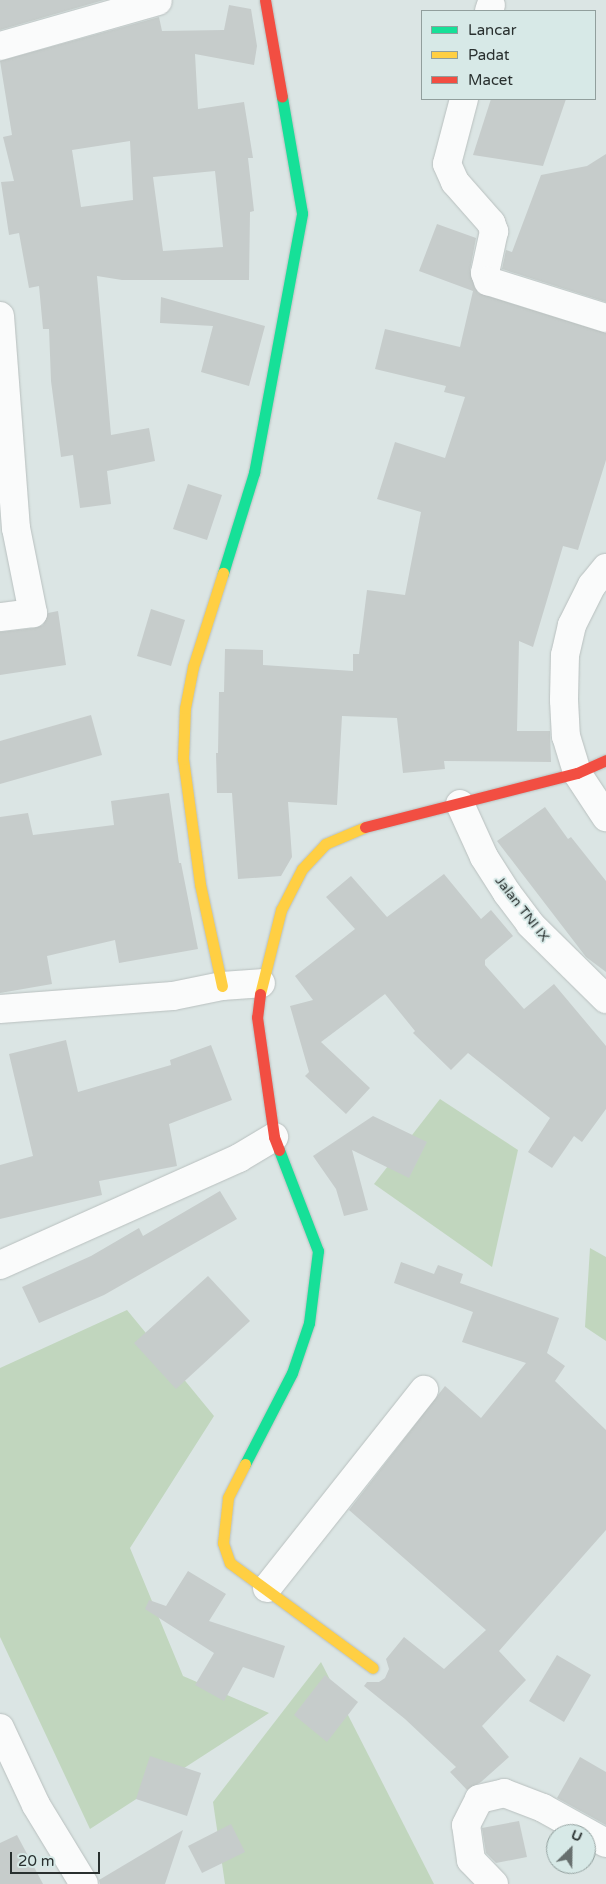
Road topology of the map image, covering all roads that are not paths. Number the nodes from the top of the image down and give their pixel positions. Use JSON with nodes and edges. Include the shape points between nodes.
{"nodes":[{"id":1,"x":158,"y":0,"type":"edge"},
{"id":2,"x":265,"y":0,"type":"edge"},
{"id":3,"x":0,"y":46,"type":"edge"},
{"id":4,"x":464,"y":100,"type":"edge"},
{"id":5,"x":0,"y":316,"type":"edge"},
{"id":6,"x":606,"y":318,"type":"edge"},
{"id":7,"x":606,"y":568,"type":"edge"},
{"id":8,"x":0,"y":617,"type":"edge"},
{"id":9,"x":606,"y":760,"type":"edge"},
{"id":10,"x":577,"y":773,"type":"junction"},
{"id":11,"x":460,"y":804,"type":"junction"},
{"id":12,"x":606,"y":817,"type":"edge"},
{"id":13,"x":261,"y":983,"type":"junction"},
{"id":14,"x":222,"y":986,"type":"junction"},
{"id":15,"x":606,"y":1000,"type":"edge"},
{"id":16,"x":0,"y":1009,"type":"edge"},
{"id":17,"x":274,"y":1137,"type":"junction"},
{"id":18,"x":0,"y":1266,"type":"edge"},
{"id":19,"x":424,"y":1390,"type":"dead end"},
{"id":20,"x":267,"y":1588,"type":"junction"},
{"id":21,"x":374,"y":1668,"type":"dead end"},
{"id":22,"x":0,"y":1728,"type":"edge"},
{"id":23,"x":606,"y":1842,"type":"edge"},
{"id":24,"x":84,"y":1884,"type":"edge"},
{"id":25,"x":494,"y":1884,"type":"edge"}],
"edges":[{"from":1,"to":3,"type":"street"},
{"from":2,"to":14,"type":"street","via":[[302,214],[254,473],[193,667],[185,708],[183,760],[200,884]]},
{"from":4,"to":6,"type":"street","via":[[447,164],[449,173],[491,222],[494,231],[485,273],[488,281]]},
{"from":5,"to":8,"type":"street","via":[[16,528],[34,613]]},
{"from":7,"to":10,"type":"street","via":[[592,586],[572,625],[565,655],[566,736]]},
{"from":9,"to":10,"type":"street"},
{"from":10,"to":11,"type":"street"},
{"from":10,"to":12,"type":"street"},
{"from":11,"to":13,"type":"street","via":[[354,830],[325,844],[302,869],[281,910]]},
{"from":11,"to":15,"type":"street","name":"Jalan TNI IX","via":[[484,857],[530,924]]},
{"from":13,"to":14,"type":"street"},
{"from":13,"to":17,"type":"street","via":[[257,1016]]},
{"from":14,"to":16,"type":"street","via":[[173,996]]},
{"from":17,"to":18,"type":"street","via":[[239,1158]]},
{"from":17,"to":20,"type":"street","via":[[318,1251],[309,1323],[292,1373],[228,1498],[222,1529],[230,1563]]},
{"from":19,"to":20,"type":"street"},
{"from":20,"to":21,"type":"street"},
{"from":22,"to":24,"type":"street","via":[[36,1805]]},
{"from":23,"to":25,"type":"street","via":[[543,1808],[504,1793],[479,1799],[466,1825],[471,1860]]}]}
